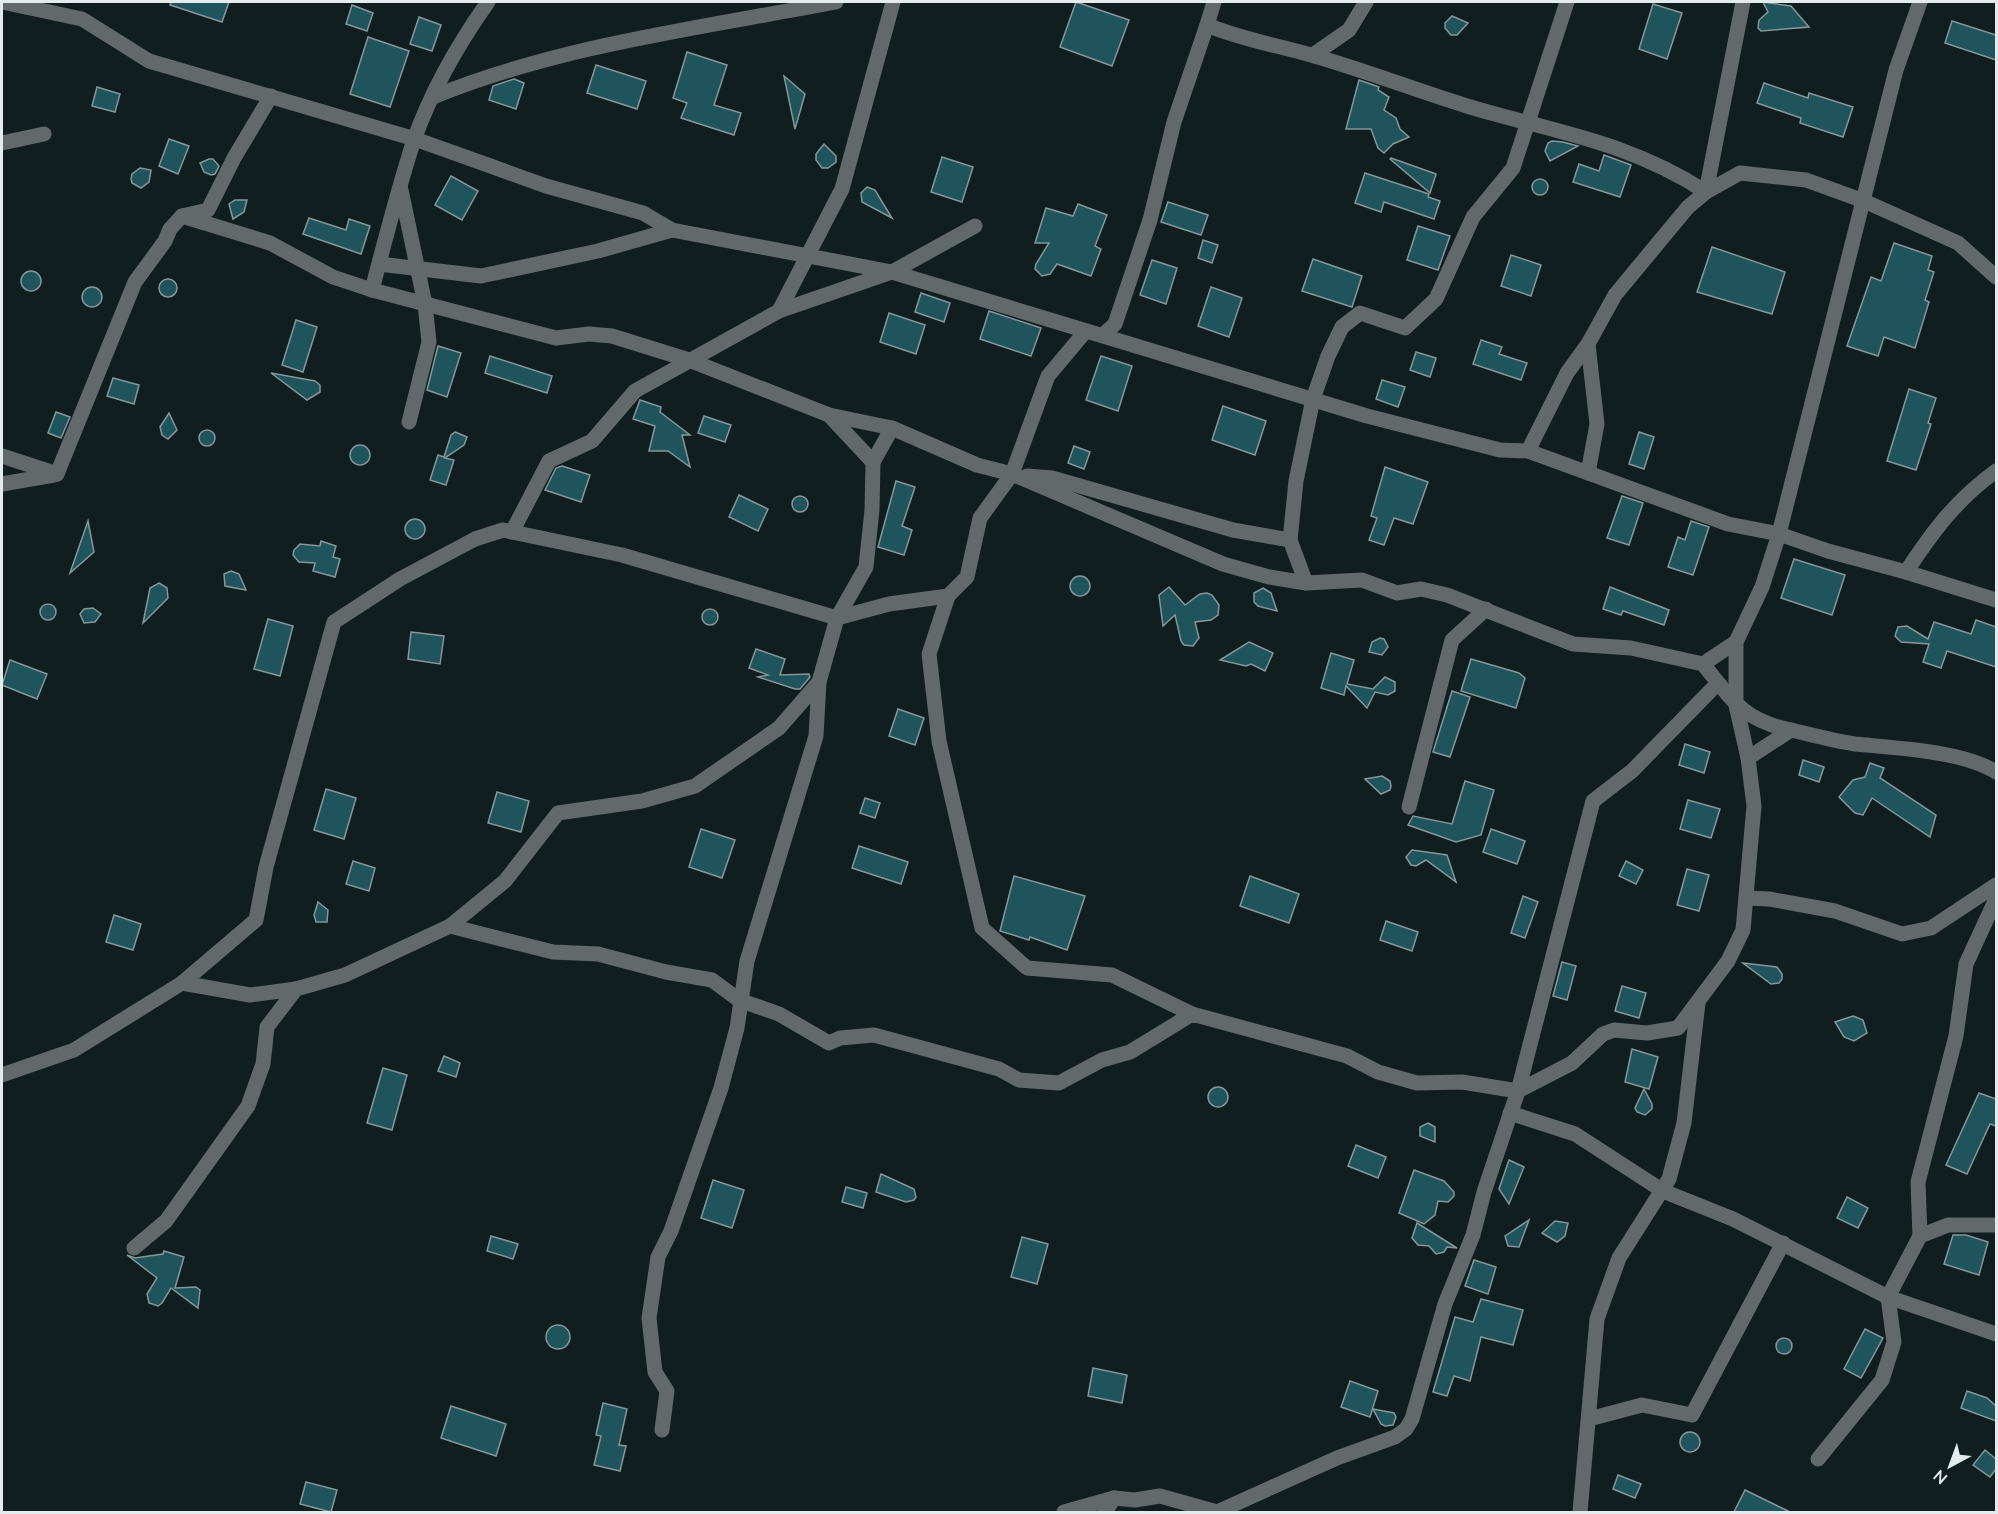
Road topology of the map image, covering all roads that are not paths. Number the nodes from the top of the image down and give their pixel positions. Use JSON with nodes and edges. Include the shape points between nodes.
{"nodes":[{"id":1,"x":2,"y":2,"type":"edge"},
{"id":2,"x":488,"y":2,"type":"edge"},
{"id":3,"x":836,"y":2,"type":"edge"},
{"id":4,"x":893,"y":2,"type":"edge"},
{"id":5,"x":1214,"y":2,"type":"edge"},
{"id":6,"x":1366,"y":2,"type":"edge"},
{"id":7,"x":1567,"y":2,"type":"edge"},
{"id":8,"x":1743,"y":2,"type":"edge"},
{"id":9,"x":1920,"y":2,"type":"edge"},
{"id":10,"x":1207,"y":25,"type":"junction"},
{"id":11,"x":1313,"y":55,"type":"junction"},
{"id":12,"x":271,"y":96,"type":"junction"},
{"id":13,"x":433,"y":97,"type":"junction"},
{"id":14,"x":1527,"y":122,"type":"junction"},
{"id":15,"x":44,"y":134,"type":"dead end"},
{"id":16,"x":414,"y":139,"type":"junction"},
{"id":17,"x":2,"y":143,"type":"edge"},
{"id":18,"x":401,"y":188,"type":"junction"},
{"id":19,"x":1706,"y":192,"type":"junction"},
{"id":20,"x":1864,"y":201,"type":"junction"},
{"id":21,"x":182,"y":216,"type":"junction"},
{"id":22,"x":975,"y":226,"type":"dead end"},
{"id":23,"x":672,"y":230,"type":"junction"},
{"id":24,"x":806,"y":254,"type":"junction"},
{"id":25,"x":379,"y":264,"type":"junction"},
{"id":26,"x":418,"y":269,"type":"junction"},
{"id":27,"x":892,"y":272,"type":"junction"},
{"id":28,"x":1996,"y":277,"type":"edge"},
{"id":29,"x":372,"y":290,"type":"junction"},
{"id":30,"x":425,"y":304,"type":"junction"},
{"id":31,"x":779,"y":311,"type":"junction"},
{"id":32,"x":1085,"y":332,"type":"junction"},
{"id":33,"x":1104,"y":334,"type":"junction"},
{"id":34,"x":1588,"y":344,"type":"junction"},
{"id":35,"x":689,"y":360,"type":"junction"},
{"id":36,"x":1313,"y":399,"type":"junction"},
{"id":37,"x":829,"y":415,"type":"junction"},
{"id":38,"x":409,"y":422,"type":"dead end"},
{"id":39,"x":892,"y":428,"type":"junction"},
{"id":40,"x":1528,"y":451,"type":"junction"},
{"id":41,"x":2,"y":456,"type":"edge"},
{"id":42,"x":873,"y":462,"type":"junction"},
{"id":43,"x":1996,"y":471,"type":"edge"},
{"id":44,"x":1588,"y":473,"type":"junction"},
{"id":45,"x":57,"y":474,"type":"junction"},
{"id":46,"x":1012,"y":474,"type":"junction"},
{"id":47,"x":2,"y":484,"type":"edge"},
{"id":48,"x":512,"y":532,"type":"junction"},
{"id":49,"x":1779,"y":534,"type":"junction"},
{"id":50,"x":1290,"y":540,"type":"junction"},
{"id":51,"x":1906,"y":572,"type":"junction"},
{"id":52,"x":1306,"y":583,"type":"junction"},
{"id":53,"x":948,"y":596,"type":"junction"},
{"id":54,"x":1996,"y":600,"type":"edge"},
{"id":55,"x":1486,"y":609,"type":"junction"},
{"id":56,"x":837,"y":618,"type":"junction"},
{"id":57,"x":1736,"y":642,"type":"junction"},
{"id":58,"x":1703,"y":664,"type":"junction"},
{"id":59,"x":819,"y":682,"type":"junction"},
{"id":60,"x":1718,"y":683,"type":"junction"},
{"id":61,"x":1736,"y":705,"type":"junction"},
{"id":62,"x":1791,"y":730,"type":"junction"},
{"id":63,"x":1748,"y":758,"type":"junction"},
{"id":64,"x":1996,"y":772,"type":"edge"},
{"id":65,"x":1408,"y":807,"type":"dead end"},
{"id":66,"x":1996,"y":885,"type":"edge"},
{"id":67,"x":1746,"y":898,"type":"junction"},
{"id":68,"x":1996,"y":899,"type":"edge"},
{"id":69,"x":450,"y":926,"type":"junction"},
{"id":70,"x":182,"y":983,"type":"junction"},
{"id":71,"x":296,"y":989,"type":"junction"},
{"id":72,"x":739,"y":1000,"type":"junction"},
{"id":73,"x":1698,"y":1003,"type":"junction"},
{"id":74,"x":1192,"y":1014,"type":"junction"},
{"id":75,"x":2,"y":1075,"type":"edge"},
{"id":76,"x":1518,"y":1091,"type":"junction"},
{"id":77,"x":1510,"y":1113,"type":"junction"},
{"id":78,"x":1663,"y":1191,"type":"junction"},
{"id":79,"x":1996,"y":1226,"type":"edge"},
{"id":80,"x":1920,"y":1236,"type":"junction"},
{"id":81,"x":1783,"y":1243,"type":"junction"},
{"id":82,"x":135,"y":1248,"type":"dead end"},
{"id":83,"x":1888,"y":1297,"type":"junction"},
{"id":84,"x":1996,"y":1334,"type":"edge"},
{"id":85,"x":1589,"y":1419,"type":"junction"},
{"id":86,"x":662,"y":1430,"type":"dead end"},
{"id":87,"x":1818,"y":1459,"type":"dead end"},
{"id":88,"x":1114,"y":1498,"type":"junction"},
{"id":89,"x":1064,"y":1512,"type":"edge"},
{"id":90,"x":1105,"y":1512,"type":"edge"},
{"id":91,"x":1580,"y":1512,"type":"edge"}],
"edges":[{"from":1,"to":12,"type":"street","via":[[82,19],[149,61]]},
{"from":2,"to":13,"type":"street"},
{"from":3,"to":13,"type":"street","via":[[621,40],[471,82]]},
{"from":4,"to":24,"type":"street","via":[[842,189]]},
{"from":5,"to":10,"type":"street"},
{"from":6,"to":11,"type":"street","via":[[1349,30]]},
{"from":7,"to":14,"type":"street"},
{"from":8,"to":19,"type":"street"},
{"from":9,"to":20,"type":"street","via":[[1896,70]]},
{"from":10,"to":11,"type":"street"},
{"from":10,"to":33,"type":"street","via":[[1174,122],[1150,219],[1114,324]]},
{"from":11,"to":14,"type":"street"},
{"from":12,"to":16,"type":"street"},
{"from":12,"to":21,"type":"street","via":[[208,210]]},
{"from":13,"to":16,"type":"street"},
{"from":14,"to":19,"type":"street","via":[[1618,147],[1672,170]]},
{"from":14,"to":36,"type":"street","via":[[1513,168],[1473,217],[1436,299],[1405,328],[1360,313],[1342,327]]},
{"from":15,"to":17,"type":"street"},
{"from":16,"to":18,"type":"street"},
{"from":16,"to":23,"type":"street","via":[[546,186],[643,213]]},
{"from":18,"to":25,"type":"street"},
{"from":18,"to":26,"type":"street"},
{"from":19,"to":20,"type":"street","via":[[1740,173],[1806,180]]},
{"from":19,"to":34,"type":"street","via":[[1615,295]]},
{"from":20,"to":28,"type":"street","via":[[1958,243]]},
{"from":20,"to":49,"type":"street"},
{"from":21,"to":29,"type":"street","via":[[270,243],[333,277]]},
{"from":21,"to":45,"type":"street","via":[[129,293]]},
{"from":22,"to":27,"type":"street"},
{"from":23,"to":24,"type":"street"},
{"from":23,"to":26,"type":"street","via":[[598,251],[481,276]]},
{"from":24,"to":27,"type":"street"},
{"from":24,"to":31,"type":"street"},
{"from":25,"to":26,"type":"street"},
{"from":25,"to":29,"type":"street"},
{"from":26,"to":30,"type":"street"},
{"from":27,"to":31,"type":"street"},
{"from":27,"to":32,"type":"street"},
{"from":29,"to":30,"type":"street"},
{"from":30,"to":35,"type":"street","via":[[556,338],[612,336]]},
{"from":30,"to":38,"type":"street","via":[[429,342]]},
{"from":31,"to":35,"type":"street"},
{"from":32,"to":33,"type":"street"},
{"from":32,"to":46,"type":"street","via":[[1048,376]]},
{"from":33,"to":36,"type":"street"},
{"from":34,"to":40,"type":"street","via":[[1567,373]]},
{"from":34,"to":44,"type":"street","via":[[1597,424]]},
{"from":35,"to":37,"type":"street"},
{"from":35,"to":48,"type":"street","via":[[635,392],[592,441],[549,461]]},
{"from":36,"to":40,"type":"street","via":[[1500,450]]},
{"from":36,"to":50,"type":"street","via":[[1296,481]]},
{"from":37,"to":39,"type":"street"},
{"from":37,"to":42,"type":"street"},
{"from":39,"to":42,"type":"street"},
{"from":39,"to":46,"type":"street","via":[[977,465]]},
{"from":40,"to":44,"type":"street"},
{"from":41,"to":45,"type":"street"},
{"from":42,"to":56,"type":"street","via":[[866,567]]},
{"from":43,"to":51,"type":"street","via":[[1973,487],[1940,522]]},
{"from":44,"to":49,"type":"street","via":[[1728,524]]},
{"from":45,"to":47,"type":"street"},
{"from":46,"to":50,"type":"street","via":[[1052,478],[1233,530]]},
{"from":46,"to":52,"type":"street","via":[[1223,564]]},
{"from":46,"to":53,"type":"street","via":[[980,518],[968,577]]},
{"from":48,"to":56,"type":"street","via":[[622,555]]},
{"from":48,"to":70,"type":"street","via":[[503,530],[475,539],[400,579],[334,622],[266,867],[256,920]]},
{"from":49,"to":51,"type":"street"},
{"from":49,"to":57,"type":"street","via":[[1762,587]]},
{"from":50,"to":52,"type":"street"},
{"from":51,"to":54,"type":"street"},
{"from":52,"to":55,"type":"street","via":[[1362,580],[1397,593],[1421,589],[1447,595]]},
{"from":53,"to":56,"type":"street","via":[[889,604]]},
{"from":53,"to":74,"type":"street","via":[[929,654],[939,741],[982,928],[1026,969],[1112,975]]},
{"from":55,"to":58,"type":"street","via":[[1573,644],[1631,648]]},
{"from":55,"to":65,"type":"street","via":[[1452,640]]},
{"from":56,"to":59,"type":"street"},
{"from":57,"to":58,"type":"street"},
{"from":57,"to":61,"type":"street"},
{"from":58,"to":60,"type":"street"},
{"from":59,"to":69,"type":"street","via":[[779,728],[695,786],[642,801],[558,813],[505,881]]},
{"from":59,"to":72,"type":"street","via":[[816,736],[747,961]]},
{"from":60,"to":61,"type":"street"},
{"from":60,"to":76,"type":"street","via":[[1632,771],[1593,801]]},
{"from":61,"to":62,"type":"street","via":[[1767,726]]},
{"from":61,"to":63,"type":"street"},
{"from":62,"to":63,"type":"street"},
{"from":62,"to":64,"type":"street","via":[[1983,764]]},
{"from":63,"to":67,"type":"street","via":[[1754,806]]},
{"from":66,"to":67,"type":"street","via":[[1931,928],[1902,934],[1835,911],[1769,898]]},
{"from":67,"to":73,"type":"street","via":[[1743,930],[1728,962]]},
{"from":68,"to":80,"type":"street","via":[[1966,964],[1956,1036],[1918,1182]]},
{"from":69,"to":71,"type":"street","via":[[345,975]]},
{"from":69,"to":72,"type":"street","via":[[553,952],[598,954],[712,980]]},
{"from":70,"to":71,"type":"street","via":[[250,995]]},
{"from":70,"to":75,"type":"street","via":[[74,1050]]},
{"from":71,"to":82,"type":"street","via":[[267,1027],[263,1064],[248,1106],[166,1221]]},
{"from":72,"to":74,"type":"street","via":[[779,1014],[829,1043],[874,1035],[1037,1083],[1059,1083],[1102,1060],[1130,1052]]},
{"from":72,"to":86,"type":"street","via":[[737,1029],[721,1088],[671,1231],[658,1257],[650,1318],[655,1372],[668,1391]]},
{"from":73,"to":76,"type":"street","via":[[1678,1028],[1647,1033],[1614,1030],[1604,1034],[1572,1063]]},
{"from":73,"to":78,"type":"street","via":[[1684,1123]]},
{"from":74,"to":76,"type":"street","via":[[1347,1056],[1378,1072],[1417,1083],[1462,1082]]},
{"from":76,"to":77,"type":"street"},
{"from":77,"to":78,"type":"street","via":[[1575,1134]]},
{"from":77,"to":88,"type":"street","via":[[1406,1429],[1217,1512],[1160,1496]]},
{"from":78,"to":81,"type":"street"},
{"from":78,"to":85,"type":"street","via":[[1619,1258],[1597,1319]]},
{"from":79,"to":80,"type":"street","via":[[1948,1225]]},
{"from":80,"to":83,"type":"street"},
{"from":81,"to":83,"type":"street"},
{"from":81,"to":85,"type":"street","via":[[1692,1415],[1642,1405]]},
{"from":83,"to":84,"type":"street"},
{"from":83,"to":87,"type":"street","via":[[1894,1342],[1882,1380]]},
{"from":85,"to":91,"type":"street"},
{"from":88,"to":89,"type":"street"},
{"from":88,"to":90,"type":"street"}]}
